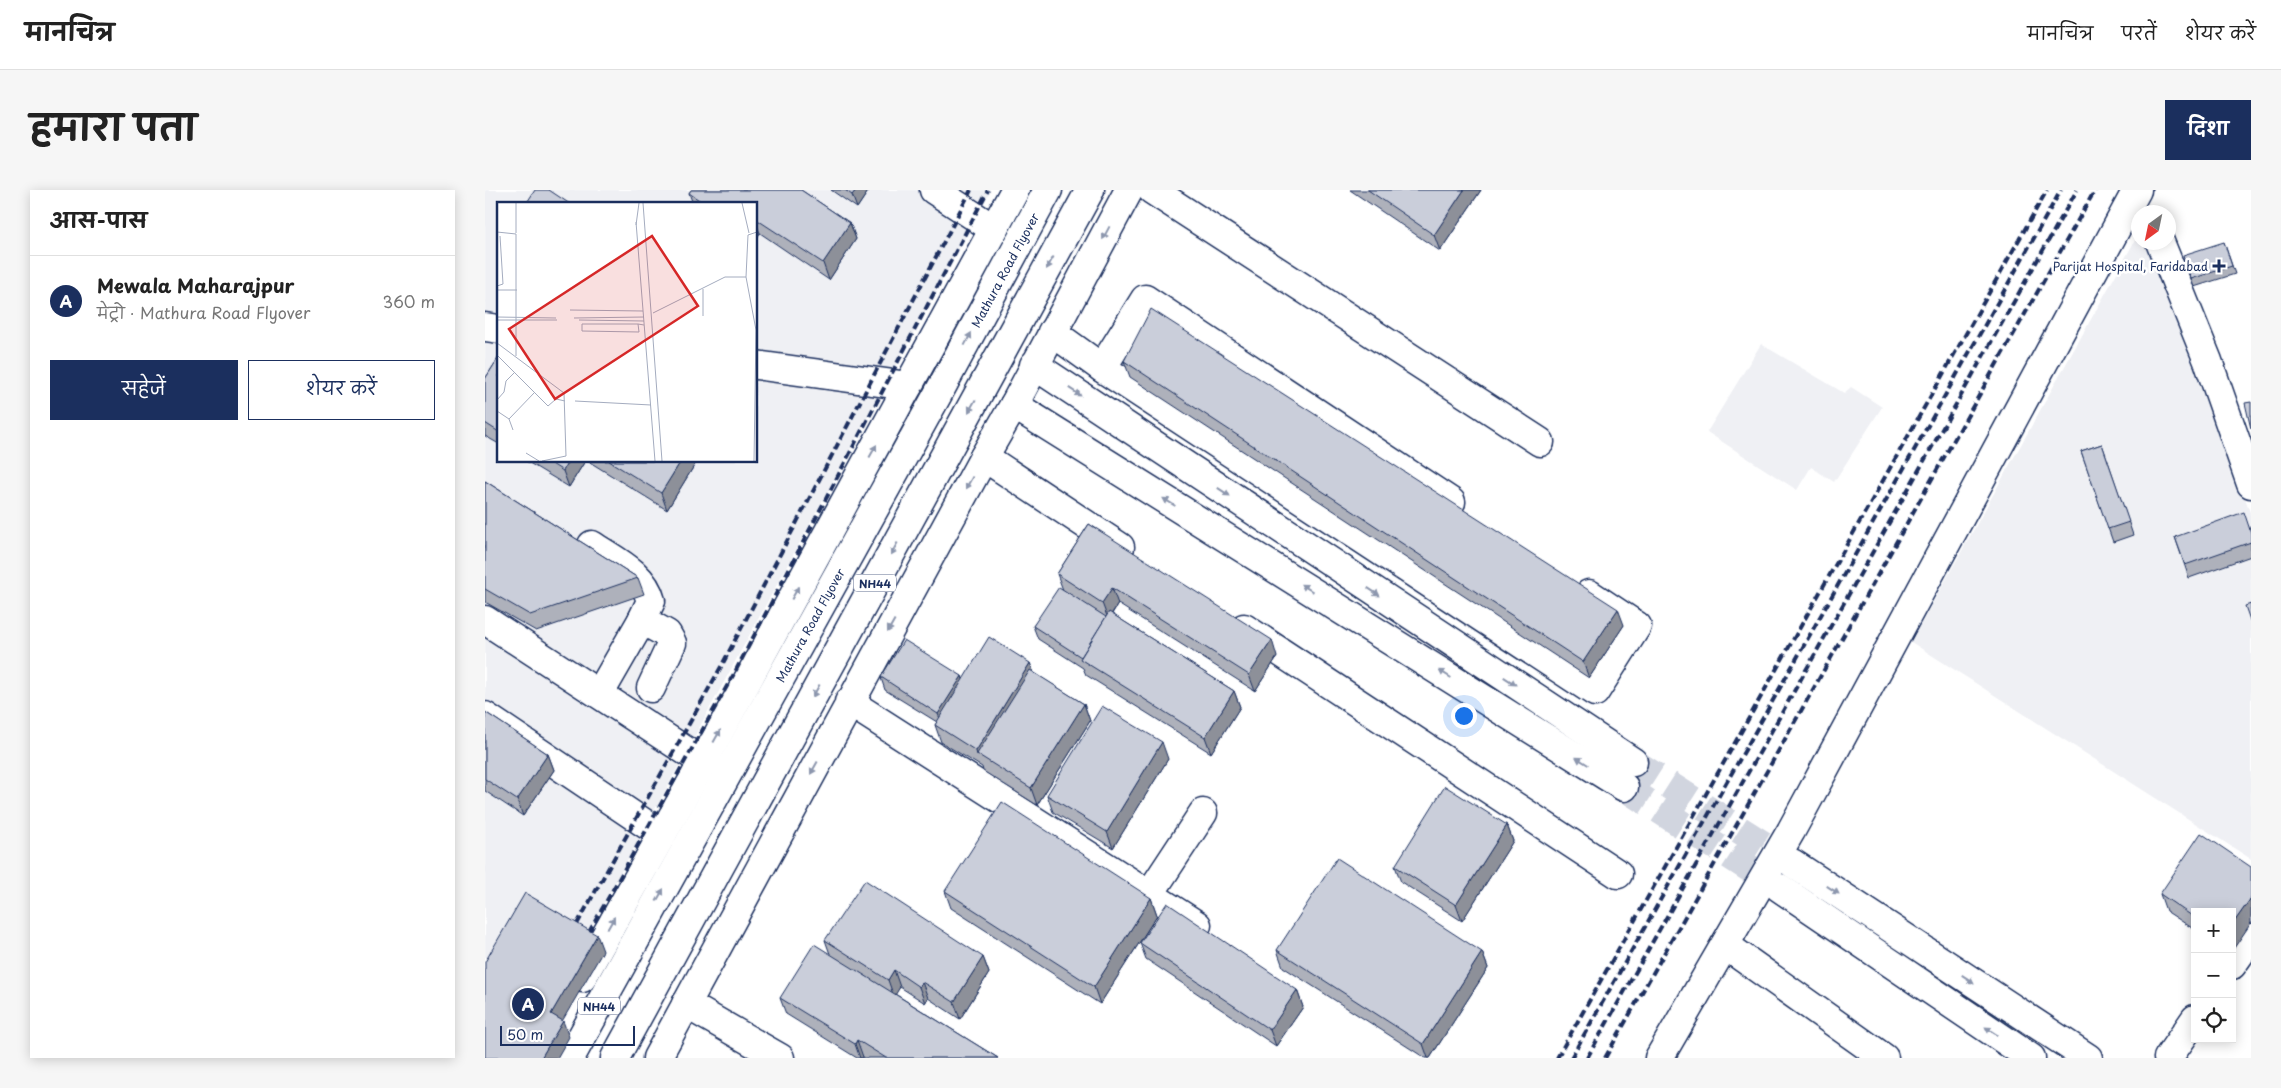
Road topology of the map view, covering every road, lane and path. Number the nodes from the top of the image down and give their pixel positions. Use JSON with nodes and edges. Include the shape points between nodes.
{"nodes":[{"id":1,"x":934,"y":190,"type":"edge"},
{"id":2,"x":1015,"y":190,"type":"edge"},
{"id":3,"x":1048,"y":190,"type":"edge"},
{"id":4,"x":1090,"y":190,"type":"edge"},
{"id":5,"x":1129,"y":190,"type":"edge"},
{"id":6,"x":1152,"y":190,"type":"edge"},
{"id":7,"x":2138,"y":190,"type":"edge"},
{"id":8,"x":2145,"y":205,"type":"edge"},
{"id":9,"x":994,"y":229,"type":"junction"},
{"id":10,"x":2163,"y":250,"type":"edge"},
{"id":11,"x":1052,"y":332,"type":"junction"},
{"id":12,"x":757,"y":364,"type":"edge"},
{"id":13,"x":1034,"y":365,"type":"junction"},
{"id":14,"x":1102,"y":368,"type":"junction"},
{"id":15,"x":908,"y":386,"type":"junction"},
{"id":16,"x":1014,"y":405,"type":"junction"},
{"id":17,"x":1541,"y":442,"type":"dead end"},
{"id":18,"x":983,"y":457,"type":"junction"},
{"id":19,"x":2251,"y":484,"type":"edge"},
{"id":20,"x":1473,"y":517,"type":"edge"},
{"id":21,"x":592,"y":545,"type":"dead end"},
{"id":22,"x":1142,"y":561,"type":"edge"},
{"id":23,"x":1572,"y":583,"type":"edge"},
{"id":24,"x":1226,"y":616,"type":"edge"},
{"id":25,"x":485,"y":620,"type":"edge"},
{"id":26,"x":642,"y":620,"type":"junction"},
{"id":27,"x":651,"y":688,"type":"dead end"},
{"id":28,"x":600,"y":693,"type":"junction"},
{"id":29,"x":849,"y":702,"type":"junction"},
{"id":30,"x":485,"y":716,"type":"edge"},
{"id":31,"x":703,"y":762,"type":"junction"},
{"id":32,"x":1203,"y":813,"type":"dead end"},
{"id":33,"x":662,"y":835,"type":"junction"},
{"id":34,"x":1792,"y":863,"type":"tunnel mouth"},
{"id":35,"x":1618,"y":874,"type":"dead end"},
{"id":36,"x":1781,"y":888,"type":"tunnel mouth"},
{"id":37,"x":1149,"y":895,"type":"junction"},
{"id":38,"x":1198,"y":926,"type":"edge"},
{"id":39,"x":2251,"y":938,"type":"edge"},
{"id":40,"x":1725,"y":945,"type":"junction"},
{"id":41,"x":2236,"y":959,"type":"edge"},
{"id":42,"x":571,"y":997,"type":"edge"},
{"id":43,"x":685,"y":1004,"type":"junction"},
{"id":44,"x":2191,"y":1025,"type":"edge"},
{"id":45,"x":569,"y":1058,"type":"edge"},
{"id":46,"x":615,"y":1058,"type":"edge"},
{"id":47,"x":657,"y":1058,"type":"edge"},
{"id":48,"x":780,"y":1058,"type":"edge"},
{"id":49,"x":1659,"y":1058,"type":"edge"},
{"id":50,"x":1884,"y":1058,"type":"edge"},
{"id":51,"x":2031,"y":1058,"type":"edge"},
{"id":52,"x":2088,"y":1058,"type":"edge"},
{"id":53,"x":2168,"y":1058,"type":"edge"}],
"edges":[{"from":1,"to":9,"type":"main road"},
{"from":2,"to":9,"type":"main road"},
{"from":45,"to":3,"type":"main road","name":"Mathura Road Flyover","number":"NH44","one_way":true},
{"from":4,"to":46,"type":"main road","number":"NH44","one_way":true},
{"from":5,"to":11,"type":"main road","one_way":true},
{"from":6,"to":17,"type":"main road"},
{"from":7,"to":8,"type":"main road"},
{"from":7,"to":40,"type":"main road","via":[[1791,831]]},
{"from":9,"to":15,"type":"main road"},
{"from":10,"to":19,"type":"main road"},
{"from":11,"to":13,"type":"main road"},
{"from":11,"to":14,"type":"main road"},
{"from":12,"to":15,"type":"main road"},
{"from":13,"to":16,"type":"main road"},
{"from":13,"to":16,"type":"main road","one_way":true,"via":[[1628,774]]},
{"from":14,"to":20,"type":"main road","via":[[1145,299]]},
{"from":14,"to":23,"type":"main road","via":[[1595,692],[1637,626]]},
{"from":31,"to":15,"type":"main road","one_way":true},
{"from":16,"to":18,"type":"main road"},
{"from":18,"to":22,"type":"main road"},
{"from":18,"to":29,"type":"main road","one_way":true},
{"from":21,"to":26,"type":"main road","via":[[639,577],[648,589],[651,601]]},
{"from":24,"to":35,"type":"main road"},
{"from":25,"to":28,"type":"main road"},
{"from":26,"to":27,"type":"main road","via":[[667,634],[672,643]]},
{"from":26,"to":28,"type":"main road"},
{"from":28,"to":31,"type":"main road"},
{"from":29,"to":37,"type":"main road"},
{"from":29,"to":43,"type":"main road","one_way":true},
{"from":30,"to":33,"type":"main road"},
{"from":31,"to":33,"type":"main road"},
{"from":32,"to":37,"type":"main road"},
{"from":42,"to":33,"type":"main road","one_way":true},
{"from":34,"to":52,"type":"main road","one_way":true},
{"from":51,"to":36,"type":"main road","one_way":true},
{"from":37,"to":38,"type":"main road"},
{"from":39,"to":41,"type":"main road"},
{"from":40,"to":49,"type":"main road"},
{"from":40,"to":50,"type":"main road"},
{"from":43,"to":47,"type":"main road"},
{"from":43,"to":48,"type":"main road"},
{"from":44,"to":53,"type":"main road"}]}
